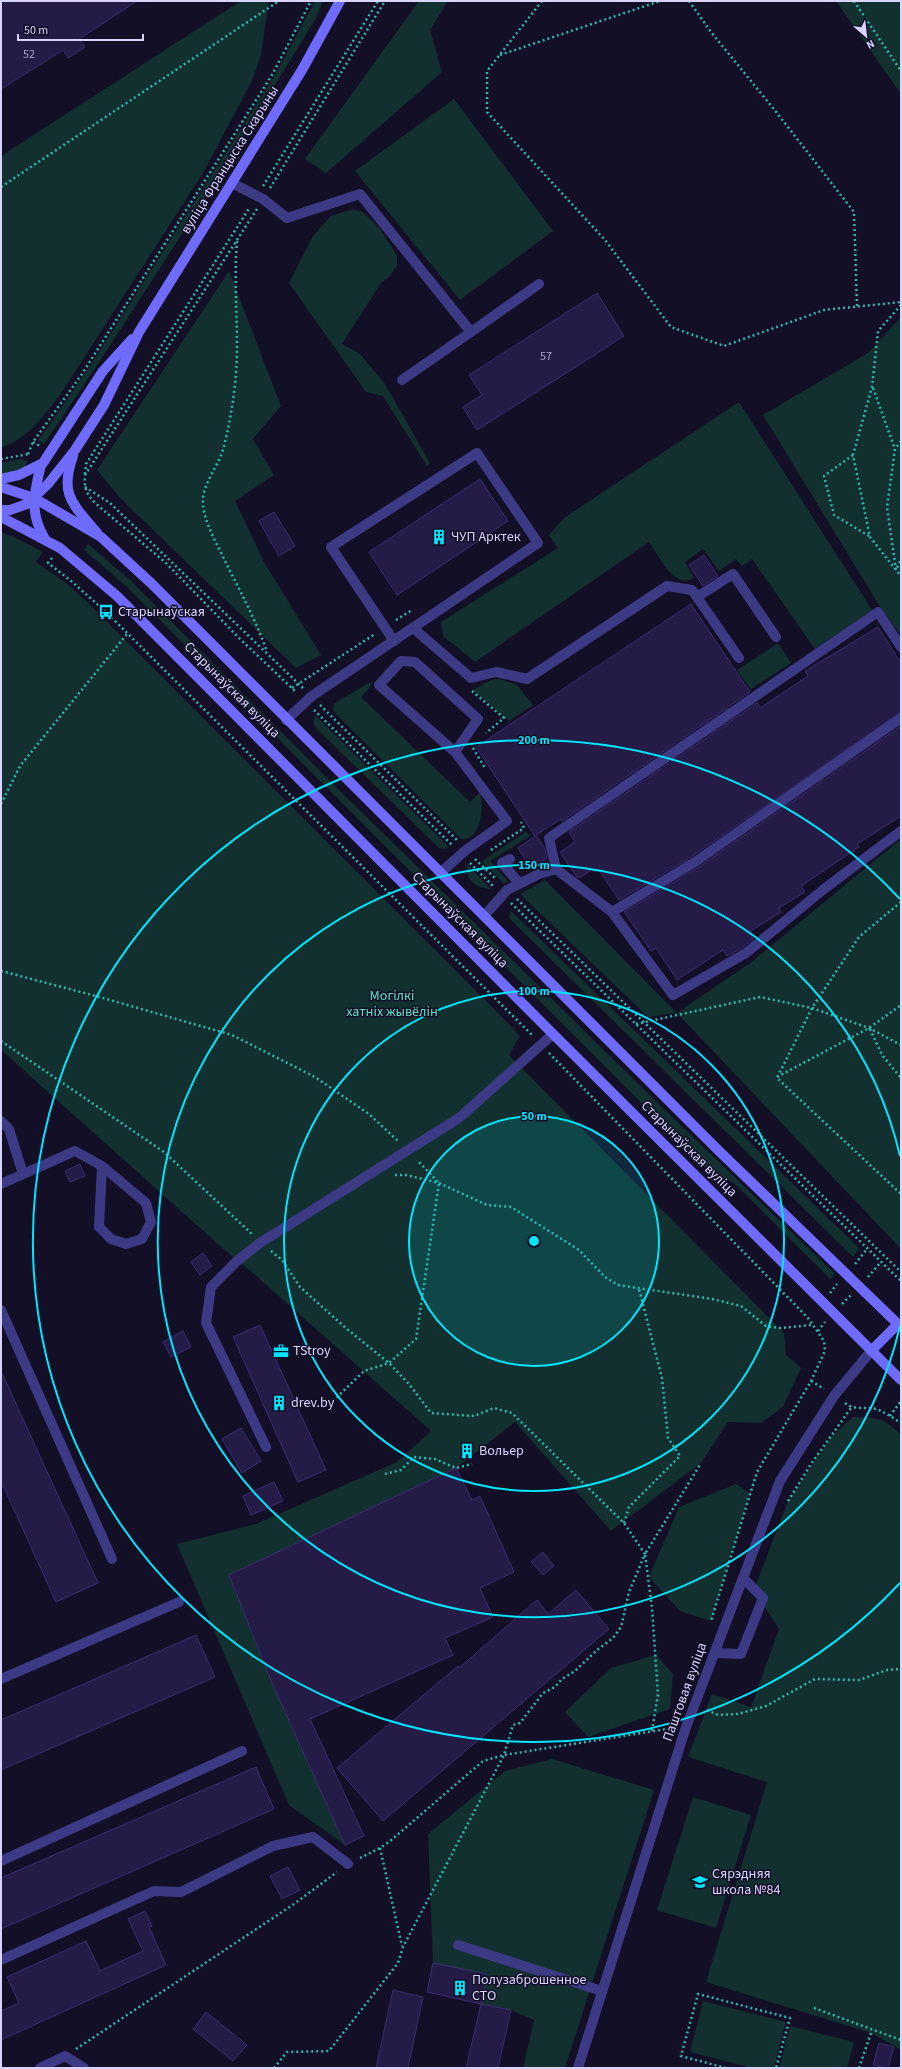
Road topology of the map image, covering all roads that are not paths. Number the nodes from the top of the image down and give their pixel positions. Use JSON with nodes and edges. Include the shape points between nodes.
{"nodes":[{"id":1,"x":340,"y":1,"type":"edge"},
{"id":2,"x":232,"y":183,"type":"junction"},
{"id":3,"x":539,"y":284,"type":"dead end"},
{"id":4,"x":139,"y":332,"type":"junction"},
{"id":5,"x":471,"y":332,"type":"junction"},
{"id":6,"x":402,"y":380,"type":"dead end"},
{"id":7,"x":75,"y":450,"type":"junction"},
{"id":8,"x":41,"y":465,"type":"junction"},
{"id":9,"x":1,"y":479,"type":"edge"},
{"id":10,"x":1,"y":486,"type":"edge"},
{"id":11,"x":34,"y":498,"type":"junction"},
{"id":12,"x":1,"y":510,"type":"edge"},
{"id":13,"x":1,"y":517,"type":"edge"},
{"id":14,"x":101,"y":537,"type":"junction"},
{"id":15,"x":45,"y":539,"type":"junction"},
{"id":16,"x":697,"y":597,"type":"junction"},
{"id":17,"x":413,"y":628,"type":"junction"},
{"id":18,"x":776,"y":637,"type":"dead end"},
{"id":19,"x":394,"y":641,"type":"junction"},
{"id":20,"x":901,"y":647,"type":"edge"},
{"id":21,"x":739,"y":658,"type":"dead end"},
{"id":22,"x":901,"y":718,"type":"edge"},
{"id":23,"x":286,"y":720,"type":"junction"},
{"id":24,"x":455,"y":752,"type":"junction"},
{"id":25,"x":901,"y":831,"type":"edge"},
{"id":26,"x":510,"y":859,"type":"dead end"},
{"id":27,"x":556,"y":869,"type":"junction"},
{"id":28,"x":440,"y":873,"type":"junction"},
{"id":29,"x":519,"y":884,"type":"junction"},
{"id":30,"x":612,"y":912,"type":"junction"},
{"id":31,"x":484,"y":916,"type":"junction"},
{"id":32,"x":553,"y":1034,"type":"junction"},
{"id":33,"x":1,"y":1121,"type":"edge"},
{"id":34,"x":102,"y":1166,"type":"junction"},
{"id":35,"x":24,"y":1174,"type":"junction"},
{"id":36,"x":1,"y":1184,"type":"edge"},
{"id":37,"x":1,"y":1310,"type":"edge"},
{"id":38,"x":900,"y":1324,"type":"edge"},
{"id":39,"x":871,"y":1351,"type":"junction"},
{"id":40,"x":901,"y":1380,"type":"edge"},
{"id":41,"x":266,"y":1447,"type":"dead end"},
{"id":42,"x":112,"y":1559,"type":"dead end"},
{"id":43,"x":743,"y":1578,"type":"junction"},
{"id":44,"x":179,"y":1602,"type":"dead end"},
{"id":45,"x":715,"y":1653,"type":"junction"},
{"id":46,"x":1,"y":1679,"type":"edge"},
{"id":47,"x":242,"y":1751,"type":"dead end"},
{"id":48,"x":1,"y":1861,"type":"edge"},
{"id":49,"x":348,"y":1864,"type":"dead end"},
{"id":50,"x":458,"y":1945,"type":"dead end"},
{"id":51,"x":1,"y":1960,"type":"edge"},
{"id":52,"x":602,"y":1991,"type":"junction"},
{"id":53,"x":40,"y":2068,"type":"edge"},
{"id":54,"x":84,"y":2068,"type":"edge"},
{"id":55,"x":578,"y":2068,"type":"edge"}],
"edges":[{"from":1,"to":2,"type":"main road","name":"вуліца Францыска Скарыны","via":[[302,70]]},
{"from":2,"to":4,"type":"main road","name":"вуліца Францыска Скарыны"},
{"from":2,"to":5,"type":"street","via":[[257,196],[287,218],[360,194]]},
{"from":3,"to":5,"type":"street"},
{"from":4,"to":7,"type":"main road","name":"вуліца Францыска Скарыны","via":[[104,405]]},
{"from":4,"to":8,"type":"main road","name":"вуліца Францыска Скарыны","via":[[102,371]]},
{"from":5,"to":6,"type":"street"},
{"from":7,"to":11,"type":"main road","name":"вуліца Францыска Скарыны"},
{"from":7,"to":14,"type":"main road","via":[[67,477],[68,494]]},
{"from":8,"to":9,"type":"main road","via":[[19,475]]},
{"from":8,"to":11,"type":"main road","name":"вуліца Францыска Скарыны"},
{"from":10,"to":11,"type":"main road","name":"Старынаўская вуліца"},
{"from":11,"to":12,"type":"main road","via":[[27,504],[10,510]]},
{"from":11,"to":14,"type":"main road","name":"Старынаўская вуліца"},
{"from":11,"to":15,"type":"main road","name":"вуліца Францыска Скарыны","via":[[34,518]]},
{"from":13,"to":15,"type":"main road","name":"Старынаўская вуліца"},
{"from":14,"to":23,"type":"main road","name":"Старынаўская вуліца","via":[[198,629]]},
{"from":15,"to":32,"type":"main road","name":"Старынаўская вуліца","via":[[77,560],[150,628]]},
{"from":16,"to":17,"type":"street","via":[[692,590],[668,586],[527,680],[496,672],[471,678]]},
{"from":16,"to":18,"type":"street","via":[[733,574]]},
{"from":16,"to":21,"type":"street"},
{"from":17,"to":19,"type":"street"},
{"from":17,"to":19,"type":"street","via":[[538,543],[477,453],[331,547]]},
{"from":19,"to":23,"type":"street","via":[[312,696]]},
{"from":20,"to":27,"type":"street","via":[[878,612],[549,838]]},
{"from":22,"to":30,"type":"street","via":[[695,862]]},
{"from":23,"to":28,"type":"main road","name":"Старынаўская вуліца"},
{"from":24,"to":24,"type":"street","via":[[379,686],[401,661],[415,662],[478,718]]},
{"from":24,"to":28,"type":"street","via":[[507,822],[466,850]]},
{"from":25,"to":30,"type":"street","via":[[824,889],[746,953],[673,995]]},
{"from":26,"to":29,"type":"street","via":[[502,863]]},
{"from":27,"to":29,"type":"street"},
{"from":27,"to":30,"type":"street"},
{"from":28,"to":31,"type":"main road","name":"Старынаўская вуліца"},
{"from":29,"to":31,"type":"street","via":[[507,890]]},
{"from":31,"to":38,"type":"main road","name":"Старынаўская вуліца","via":[[718,1150]]},
{"from":32,"to":39,"type":"main road","name":"Старынаўская вуліца"},
{"from":32,"to":41,"type":"street","via":[[459,1118],[260,1242],[211,1287],[206,1323]]},
{"from":33,"to":35,"type":"street","via":[[9,1129]]},
{"from":34,"to":34,"type":"street","via":[[99,1226],[111,1238],[126,1244],[142,1238],[151,1222],[146,1203]]},
{"from":34,"to":35,"type":"street","via":[[75,1151]]},
{"from":35,"to":36,"type":"street"},
{"from":37,"to":42,"type":"street"},
{"from":38,"to":39,"type":"main road"},
{"from":39,"to":40,"type":"main road","name":"Старынаўская вуліца"},
{"from":39,"to":43,"type":"street","name":"Паштовая вуліца","via":[[834,1396],[780,1481]]},
{"from":43,"to":45,"type":"street","name":"Паштовая вуліца"},
{"from":43,"to":45,"type":"street","via":[[763,1598],[741,1654]]},
{"from":44,"to":46,"type":"street"},
{"from":45,"to":52,"type":"street","name":"Паштовая вуліца","via":[[685,1730]]},
{"from":47,"to":48,"type":"street"},
{"from":49,"to":51,"type":"street","via":[[313,1837],[273,1846],[181,1892],[154,1891]]},
{"from":50,"to":52,"type":"street"},
{"from":52,"to":55,"type":"street","name":"Паштовая вуліца"},
{"from":53,"to":54,"type":"street","via":[[65,2056]]}]}
